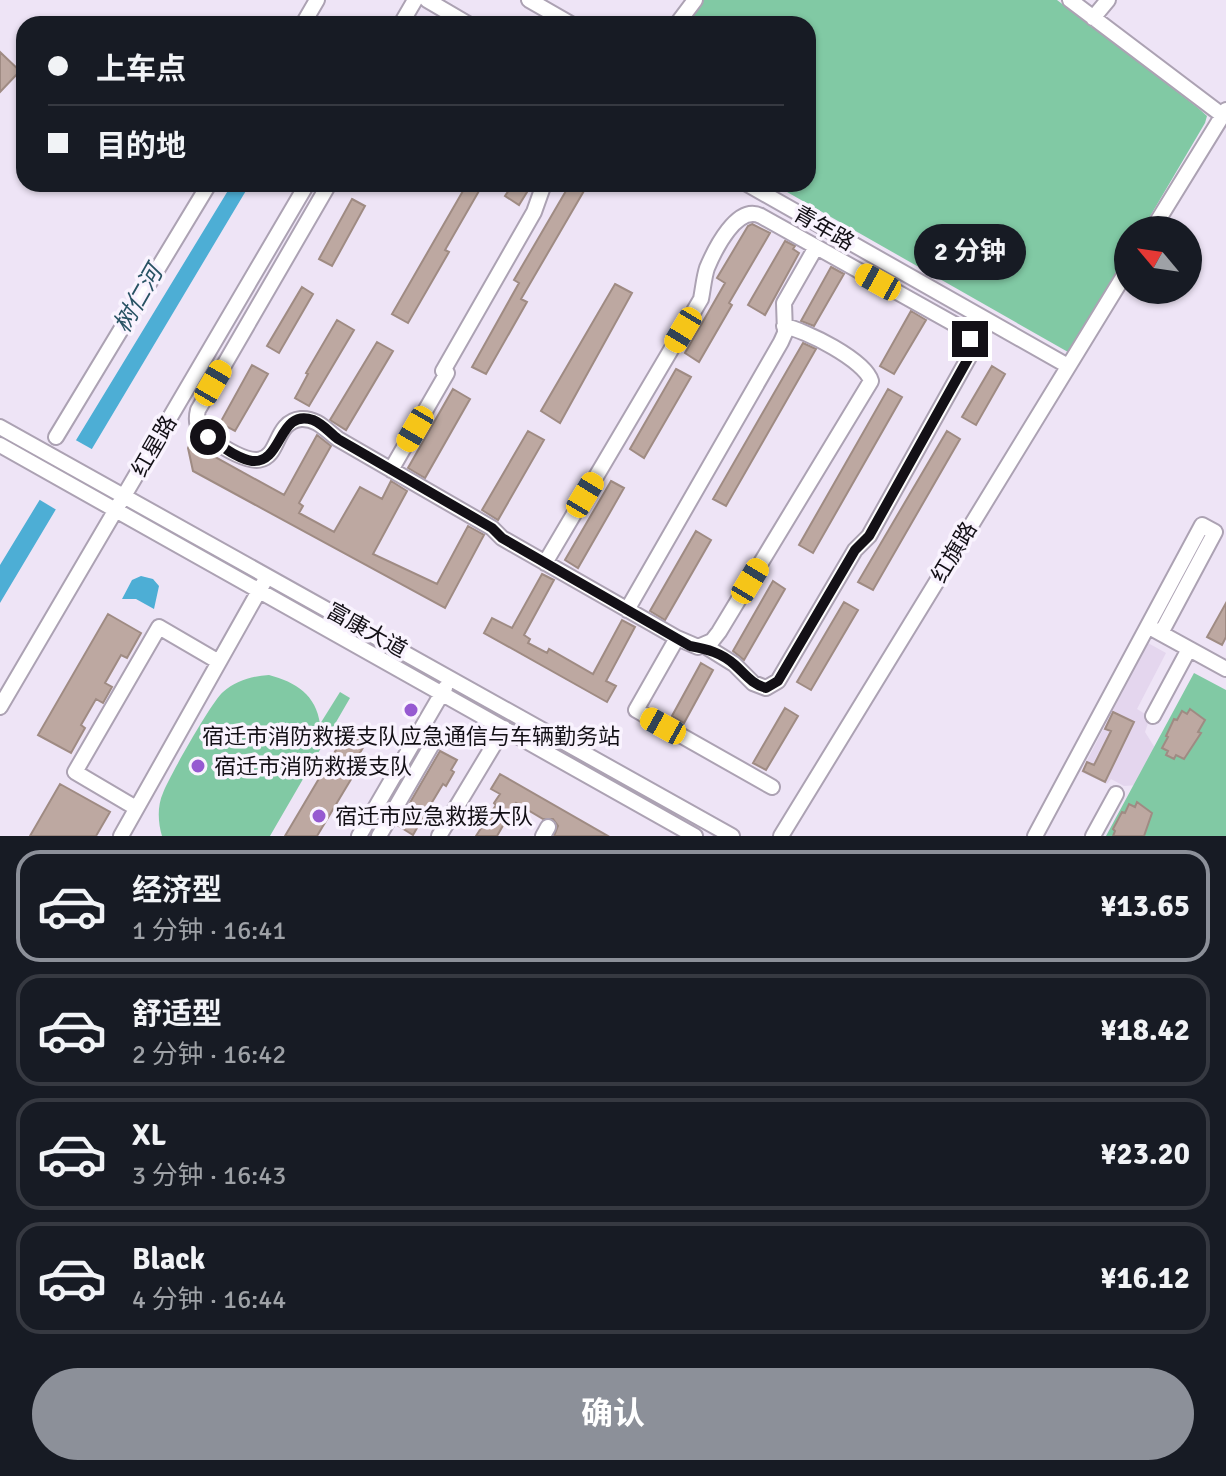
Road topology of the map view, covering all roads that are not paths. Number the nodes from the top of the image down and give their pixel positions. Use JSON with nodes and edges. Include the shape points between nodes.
{"nodes":[{"id":1,"x":427,"y":0,"type":"edge"},
{"id":2,"x":529,"y":0,"type":"edge"},
{"id":3,"x":1070,"y":0,"type":"edge"},
{"id":4,"x":1108,"y":0,"type":"edge"},
{"id":5,"x":454,"y":16,"type":"edge"},
{"id":6,"x":557,"y":16,"type":"edge"},
{"id":7,"x":1093,"y":18,"type":"junction"},
{"id":8,"x":1224,"y":112,"type":"edge"},
{"id":9,"x":204,"y":192,"type":"edge"},
{"id":10,"x":302,"y":192,"type":"edge"},
{"id":11,"x":324,"y":192,"type":"edge"},
{"id":12,"x":541,"y":192,"type":"edge"},
{"id":13,"x":761,"y":192,"type":"edge"},
{"id":14,"x":1161,"y":216,"type":"edge"},
{"id":15,"x":816,"y":247,"type":"junction"},
{"id":16,"x":1114,"y":292,"type":"edge"},
{"id":17,"x":784,"y":326,"type":"junction"},
{"id":18,"x":1068,"y":366,"type":"junction"},
{"id":19,"x":0,"y":427,"type":"edge"},
{"id":20,"x":56,"y":437,"type":"dead end"},
{"id":21,"x":0,"y":445,"type":"edge"},
{"id":22,"x":391,"y":470,"type":"junction"},
{"id":23,"x":124,"y":496,"type":"junction"},
{"id":24,"x":115,"y":509,"type":"junction"},
{"id":25,"x":545,"y":563,"type":"junction"},
{"id":26,"x":268,"y":575,"type":"junction"},
{"id":27,"x":260,"y":590,"type":"junction"},
{"id":28,"x":627,"y":610,"type":"junction"},
{"id":29,"x":1154,"y":630,"type":"junction"},
{"id":30,"x":677,"y":638,"type":"junction"},
{"id":31,"x":705,"y":646,"type":"junction"},
{"id":32,"x":1189,"y":649,"type":"junction"},
{"id":33,"x":219,"y":662,"type":"junction"},
{"id":34,"x":1226,"y":669,"type":"edge"},
{"id":35,"x":451,"y":677,"type":"junction"},
{"id":36,"x":442,"y":693,"type":"junction"},
{"id":37,"x":0,"y":707,"type":"edge"},
{"id":38,"x":1153,"y":716,"type":"dead end"},
{"id":39,"x":552,"y":725,"type":"junction"},
{"id":40,"x":504,"y":728,"type":"junction"},
{"id":41,"x":434,"y":741,"type":"dead end"},
{"id":42,"x":538,"y":748,"type":"junction"},
{"id":43,"x":772,"y":787,"type":"dead end"},
{"id":44,"x":1116,"y":794,"type":"dead end"},
{"id":45,"x":136,"y":808,"type":"junction"},
{"id":46,"x":387,"y":834,"type":"edge"},
{"id":47,"x":443,"y":835,"type":"edge"},
{"id":48,"x":121,"y":836,"type":"edge"},
{"id":49,"x":359,"y":836,"type":"edge"},
{"id":50,"x":695,"y":836,"type":"edge"},
{"id":51,"x":732,"y":836,"type":"edge"},
{"id":52,"x":781,"y":836,"type":"edge"},
{"id":53,"x":1035,"y":836,"type":"edge"},
{"id":54,"x":1093,"y":836,"type":"edge"}],
"edges":[{"from":1,"to":5,"type":"street"},
{"from":2,"to":6,"type":"street"},
{"from":3,"to":7,"type":"street"},
{"from":4,"to":7,"type":"street"},
{"from":7,"to":8,"type":"street"},
{"from":8,"to":14,"type":"street"},
{"from":9,"to":20,"type":"street"},
{"from":10,"to":23,"type":"street","name":"红星路"},
{"from":11,"to":22,"type":"street","via":[[198,410],[197,425],[208,437],[257,461],[271,453],[287,425],[309,419]]},
{"from":12,"to":22,"type":"street"},
{"from":13,"to":18,"type":"street","name":"青年路"},
{"from":15,"to":17,"type":"street","via":[[784,303]]},
{"from":15,"to":25,"type":"street","via":[[755,213],[734,222],[709,264],[698,305]]},
{"from":15,"to":31,"type":"street","via":[[956,325],[970,339],[969,357],[869,536],[855,550],[778,681],[766,688],[753,683]]},
{"from":16,"to":18,"type":"street","name":"红旗路"},
{"from":17,"to":28,"type":"street","via":[[781,342]]},
{"from":17,"to":31,"type":"street","via":[[798,328],[862,366],[871,381],[719,632]]},
{"from":18,"to":52,"type":"street","name":"红旗路"},
{"from":19,"to":23,"type":"street","name":"富康大道"},
{"from":21,"to":24,"type":"street","name":"富康大道"},
{"from":22,"to":25,"type":"street"},
{"from":23,"to":24,"type":"street","name":"红星路"},
{"from":23,"to":26,"type":"street","name":"富康大道"},
{"from":24,"to":27,"type":"street","name":"富康大道"},
{"from":24,"to":37,"type":"street","name":"红星路"},
{"from":25,"to":28,"type":"street"},
{"from":26,"to":27,"type":"street"},
{"from":26,"to":35,"type":"street","name":"富康大道"},
{"from":27,"to":33,"type":"street"},
{"from":27,"to":36,"type":"street","name":"富康大道"},
{"from":28,"to":30,"type":"street"},
{"from":29,"to":29,"type":"street","via":[[1202,525],[1215,532]]},
{"from":29,"to":32,"type":"street"},
{"from":29,"to":53,"type":"street"},
{"from":30,"to":31,"type":"street","via":[[690,646]]},
{"from":30,"to":43,"type":"street","via":[[636,710]]},
{"from":32,"to":34,"type":"street"},
{"from":32,"to":38,"type":"street"},
{"from":33,"to":45,"type":"street"},
{"from":33,"to":45,"type":"street","via":[[159,627],[75,772]]},
{"from":35,"to":36,"type":"street"},
{"from":35,"to":39,"type":"street","name":"富康大道"},
{"from":36,"to":40,"type":"street","name":"富康大道"},
{"from":36,"to":49,"type":"street"},
{"from":39,"to":42,"type":"street"},
{"from":39,"to":51,"type":"street","name":"富康大道"},
{"from":40,"to":42,"type":"street","name":"富康大道"},
{"from":40,"to":47,"type":"street"},
{"from":41,"to":46,"type":"street"},
{"from":42,"to":50,"type":"street","name":"富康大道"},
{"from":44,"to":54,"type":"street"},
{"from":45,"to":48,"type":"street"}]}
